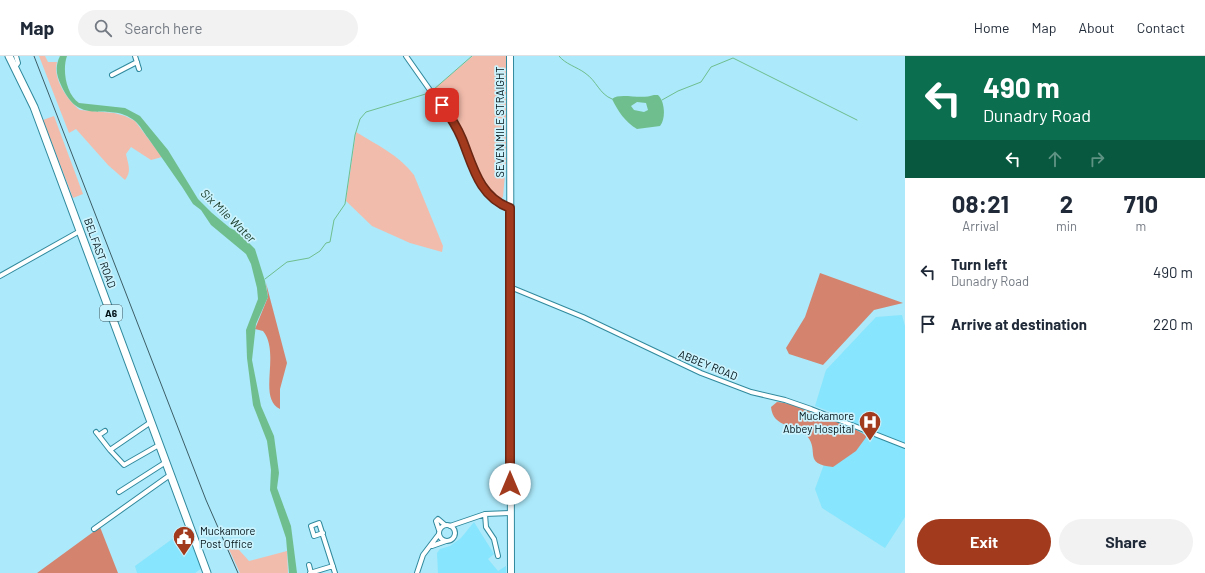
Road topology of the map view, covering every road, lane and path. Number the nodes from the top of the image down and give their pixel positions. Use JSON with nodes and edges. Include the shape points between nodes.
{"nodes":[{"id":1,"x":9,"y":56,"type":"edge"},
{"id":2,"x":16,"y":56,"type":"edge"},
{"id":3,"x":135,"y":56,"type":"edge"},
{"id":4,"x":406,"y":56,"type":"edge"},
{"id":5,"x":510,"y":56,"type":"edge"},
{"id":6,"x":137,"y":62,"type":"junction"},
{"id":7,"x":15,"y":66,"type":"junction"},
{"id":8,"x":139,"y":69,"type":"dead end"},
{"id":9,"x":112,"y":75,"type":"dead end"},
{"id":10,"x":510,"y":208,"type":"junction"},
{"id":11,"x":80,"y":231,"type":"junction"},
{"id":12,"x":0,"y":276,"type":"edge"},
{"id":13,"x":510,"y":288,"type":"junction"},
{"id":14,"x":151,"y":422,"type":"junction"},
{"id":15,"x":104,"y":431,"type":"dead end"},
{"id":16,"x":159,"y":445,"type":"junction"},
{"id":17,"x":905,"y":446,"type":"edge"},
{"id":18,"x":110,"y":450,"type":"junction"},
{"id":19,"x":166,"y":462,"type":"junction"},
{"id":20,"x":170,"y":475,"type":"junction"},
{"id":21,"x":119,"y":492,"type":"dead end"},
{"id":22,"x":510,"y":512,"type":"junction"},
{"id":23,"x":485,"y":514,"type":"junction"},
{"id":24,"x":463,"y":522,"type":"junction"},
{"id":25,"x":448,"y":525,"type":"junction"},
{"id":26,"x":94,"y":529,"type":"dead end"},
{"id":27,"x":439,"y":532,"type":"junction"},
{"id":28,"x":322,"y":533,"type":"dead end"},
{"id":29,"x":455,"y":534,"type":"junction"},
{"id":30,"x":446,"y":541,"type":"junction"},
{"id":31,"x":428,"y":548,"type":"junction"},
{"id":32,"x":498,"y":556,"type":"dead end"},
{"id":33,"x":308,"y":565,"type":"dead end"},
{"id":34,"x":333,"y":566,"type":"junction"},
{"id":35,"x":207,"y":573,"type":"edge"},
{"id":36,"x":310,"y":573,"type":"edge"},
{"id":37,"x":335,"y":573,"type":"edge"},
{"id":38,"x":417,"y":573,"type":"edge"},
{"id":39,"x":511,"y":573,"type":"edge"}],
"edges":[{"from":1,"to":7,"type":"main road","name":"BELFAST ROAD","number":"A6"},
{"from":2,"to":7,"type":"street","via":[[18,63]]},
{"from":3,"to":6,"type":"street"},
{"from":4,"to":10,"type":"street","via":[[458,130],[485,191],[494,201]]},
{"from":5,"to":10,"type":"main road","name":"SEVEN MILE STRAIGHT"},
{"from":6,"to":8,"type":"street"},
{"from":6,"to":9,"type":"street"},
{"from":7,"to":11,"type":"main road","name":"BELFAST ROAD","number":"A6","via":[[34,107]]},
{"from":10,"to":13,"type":"main road","name":"SEVEN MILE STRAIGHT"},
{"from":11,"to":12,"type":"street"},
{"from":11,"to":14,"type":"main road","name":"BELFAST ROAD","number":"A6"},
{"from":13,"to":17,"type":"street","name":"ABBEY ROAD","via":[[583,317],[701,373],[751,392],[811,409]]},
{"from":13,"to":22,"type":"main road","name":"SEVEN MILE STRAIGHT"},
{"from":14,"to":16,"type":"main road","name":"BELFAST ROAD","number":"A6"},
{"from":14,"to":18,"type":"street"},
{"from":15,"to":18,"type":"street","via":[[98,433]]},
{"from":16,"to":18,"type":"street","via":[[124,465]]},
{"from":16,"to":19,"type":"main road","name":"BELFAST ROAD","number":"A6"},
{"from":19,"to":20,"type":"main road","name":"BELFAST ROAD","number":"A6"},
{"from":19,"to":21,"type":"street"},
{"from":20,"to":26,"type":"street"},
{"from":20,"to":35,"type":"main road","name":"BELFAST ROAD","number":"A6"},
{"from":22,"to":23,"type":"street"},
{"from":22,"to":39,"type":"main road","name":"SEVEN MILE STRAIGHT"},
{"from":23,"to":24,"type":"street"},
{"from":23,"to":32,"type":"street","via":[[486,526],[494,539]]},
{"from":24,"to":25,"type":"street"},
{"from":24,"to":29,"type":"street"},
{"from":25,"to":27,"type":"street"},
{"from":25,"to":27,"type":"street","via":[[438,519],[436,521]]},
{"from":25,"to":29,"type":"street","via":[[454,529]]},
{"from":27,"to":30,"type":"street","via":[[441,539]]},
{"from":27,"to":31,"type":"street"},
{"from":28,"to":34,"type":"street"},
{"from":29,"to":30,"type":"street"},
{"from":30,"to":31,"type":"street"},
{"from":31,"to":38,"type":"street","via":[[421,558]]},
{"from":33,"to":36,"type":"street"},
{"from":34,"to":36,"type":"street"},
{"from":34,"to":37,"type":"street"}]}
